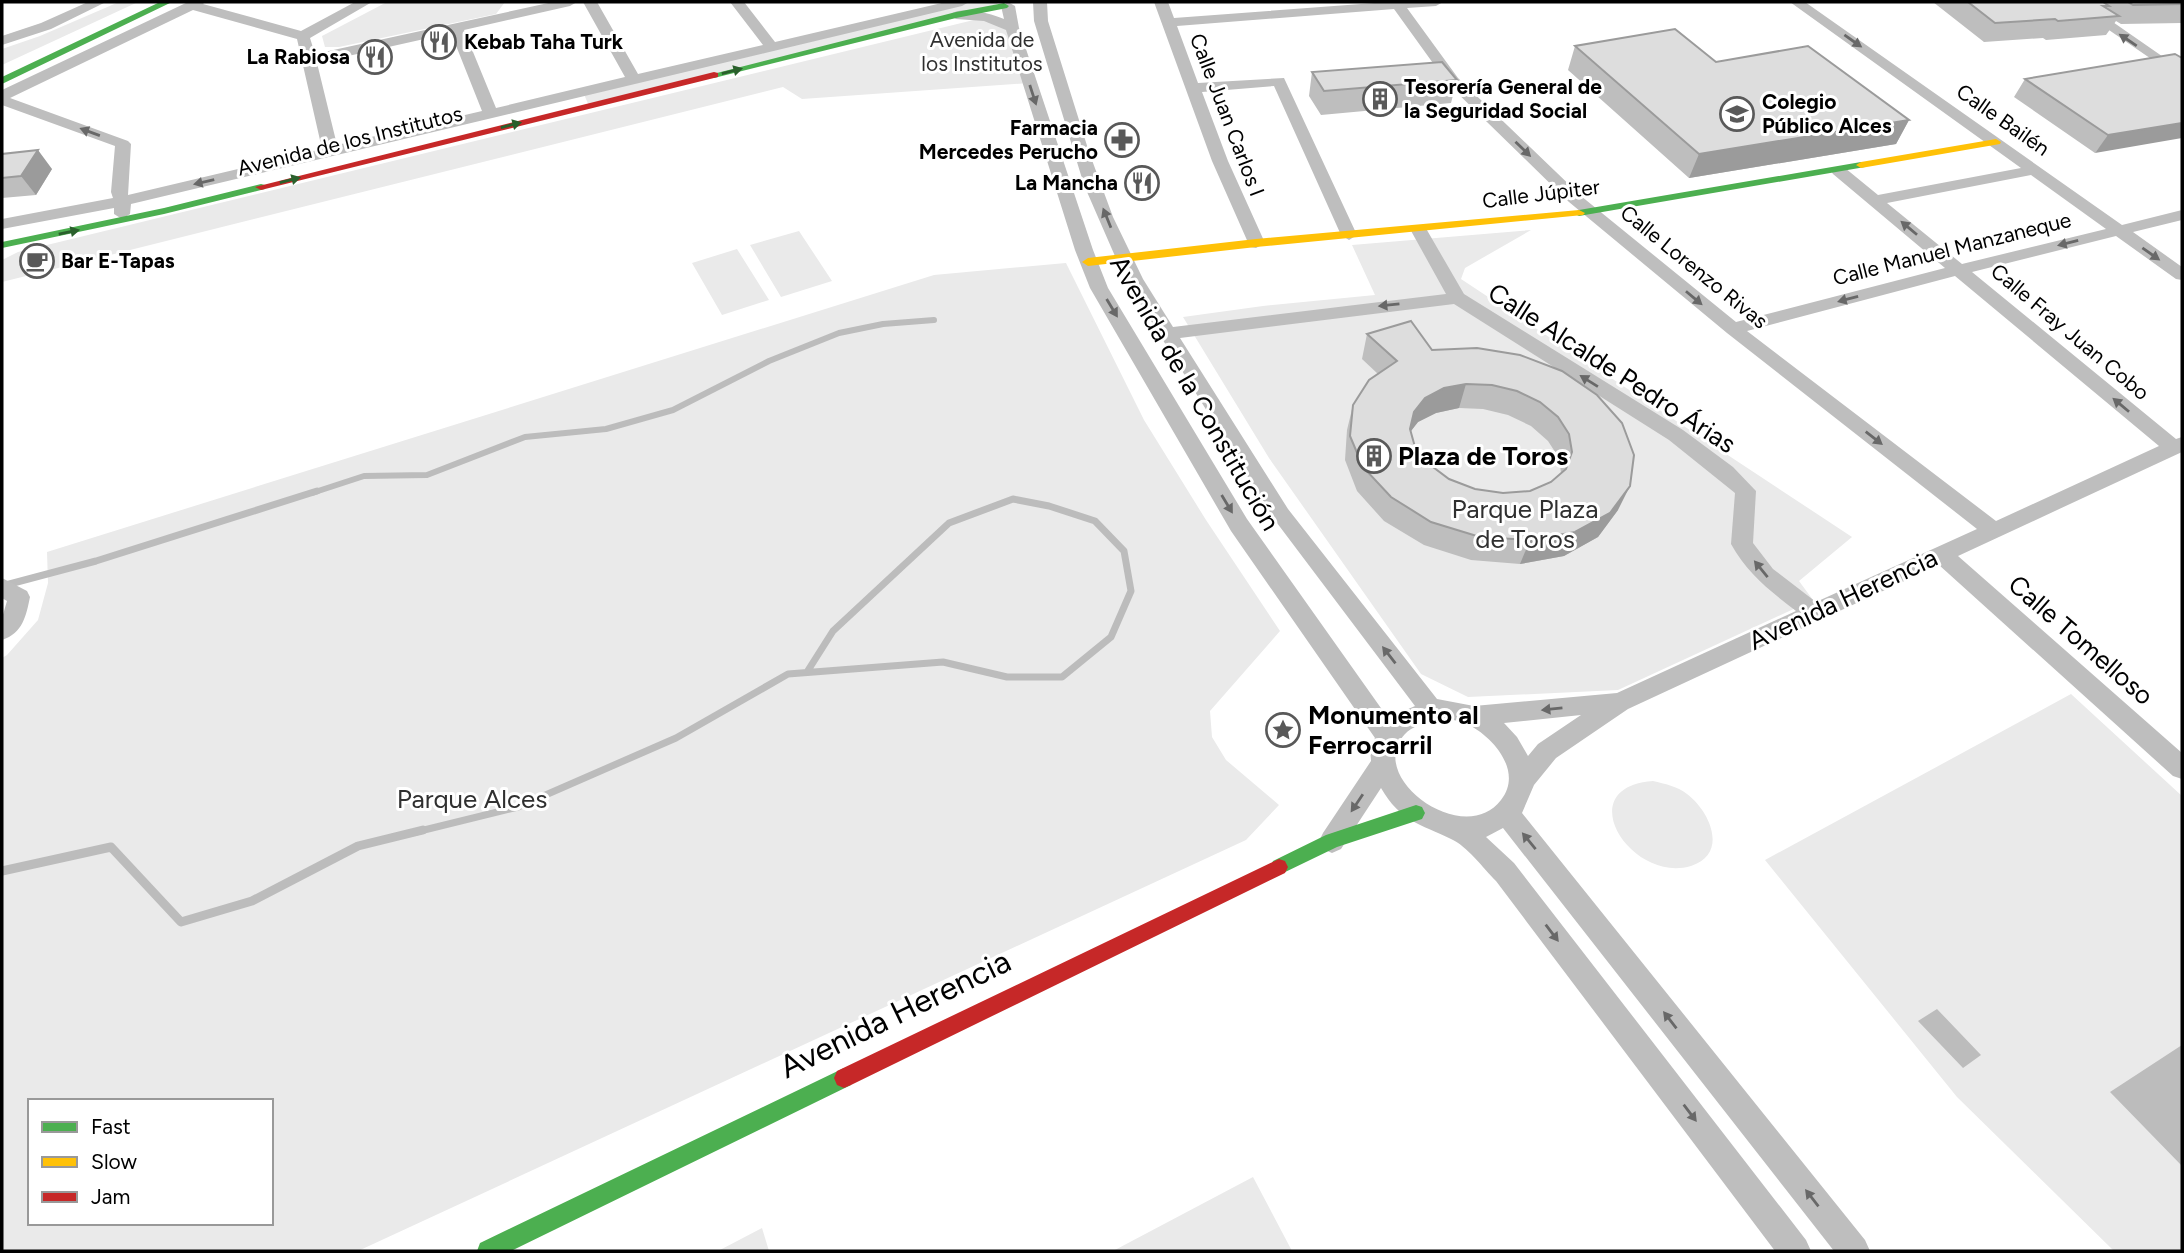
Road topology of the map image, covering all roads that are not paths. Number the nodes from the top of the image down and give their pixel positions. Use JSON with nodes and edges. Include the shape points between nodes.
{"nodes":[{"id":1,"x":99,"y":2,"type":"edge"},
{"id":2,"x":151,"y":2,"type":"edge"},
{"id":3,"x":167,"y":2,"type":"edge"},
{"id":4,"x":365,"y":2,"type":"edge"},
{"id":5,"x":568,"y":2,"type":"edge"},
{"id":6,"x":590,"y":2,"type":"edge"},
{"id":7,"x":737,"y":2,"type":"edge"},
{"id":8,"x":894,"y":2,"type":"edge"},
{"id":9,"x":1161,"y":2,"type":"edge"},
{"id":10,"x":1436,"y":2,"type":"edge"},
{"id":11,"x":1797,"y":2,"type":"edge"},
{"id":12,"x":2075,"y":2,"type":"edge"},
{"id":13,"x":195,"y":3,"type":"edge"},
{"id":14,"x":1019,"y":4,"type":"edge"},
{"id":15,"x":1387,"y":5,"type":"edge"},
{"id":16,"x":1306,"y":7,"type":"edge"},
{"id":17,"x":959,"y":8,"type":"edge"},
{"id":18,"x":906,"y":16,"type":"junction"},
{"id":19,"x":1169,"y":23,"type":"junction"},
{"id":20,"x":456,"y":27,"type":"junction"},
{"id":21,"x":1012,"y":28,"type":"junction"},
{"id":22,"x":303,"y":36,"type":"junction"},
{"id":23,"x":2,"y":41,"type":"edge"},
{"id":24,"x":772,"y":47,"type":"junction"},
{"id":25,"x":309,"y":60,"type":"junction"},
{"id":26,"x":2,"y":73,"type":"edge"},
{"id":27,"x":2182,"y":76,"type":"edge"},
{"id":28,"x":634,"y":80,"type":"junction"},
{"id":29,"x":2,"y":81,"type":"edge"},
{"id":30,"x":1194,"y":88,"type":"junction"},
{"id":31,"x":2,"y":98,"type":"edge"},
{"id":32,"x":586,"y":99,"type":"junction"},
{"id":33,"x":491,"y":114,"type":"junction"},
{"id":34,"x":1996,"y":142,"type":"junction"},
{"id":35,"x":331,"y":152,"type":"junction"},
{"id":36,"x":1839,"y":170,"type":"junction"},
{"id":37,"x":2035,"y":170,"type":"junction"},
{"id":38,"x":1874,"y":200,"type":"junction"},
{"id":39,"x":123,"y":201,"type":"junction"},
{"id":40,"x":1590,"y":211,"type":"junction"},
{"id":41,"x":2182,"y":215,"type":"edge"},
{"id":42,"x":122,"y":220,"type":"junction"},
{"id":43,"x":2,"y":225,"type":"edge"},
{"id":44,"x":1418,"y":229,"type":"junction"},
{"id":45,"x":2118,"y":231,"type":"junction"},
{"id":46,"x":1349,"y":235,"type":"junction"},
{"id":47,"x":1256,"y":243,"type":"junction"},
{"id":48,"x":2,"y":246,"type":"edge"},
{"id":49,"x":1122,"y":256,"type":"junction"},
{"id":50,"x":1088,"y":262,"type":"junction"},
{"id":51,"x":1958,"y":270,"type":"junction"},
{"id":52,"x":2182,"y":275,"type":"edge"},
{"id":53,"x":1457,"y":298,"type":"junction"},
{"id":54,"x":1733,"y":330,"type":"junction"},
{"id":55,"x":1167,"y":334,"type":"junction"},
{"id":56,"x":2178,"y":446,"type":"edge"},
{"id":57,"x":1993,"y":530,"type":"junction"},
{"id":58,"x":1941,"y":554,"type":"junction"},
{"id":59,"x":2,"y":587,"type":"edge"},
{"id":60,"x":1813,"y":612,"type":"junction"},
{"id":61,"x":2,"y":631,"type":"edge"},
{"id":62,"x":1620,"y":702,"type":"junction"},
{"id":63,"x":1431,"y":709,"type":"junction"},
{"id":64,"x":1475,"y":716,"type":"junction"},
{"id":65,"x":1387,"y":735,"type":"junction"},
{"id":66,"x":2178,"y":759,"type":"edge"},
{"id":67,"x":1382,"y":766,"type":"junction"},
{"id":68,"x":1522,"y":781,"type":"junction"},
{"id":69,"x":1416,"y":813,"type":"junction"},
{"id":70,"x":1506,"y":813,"type":"junction"},
{"id":71,"x":1458,"y":827,"type":"junction"},
{"id":72,"x":1332,"y":841,"type":"junction"},
{"id":73,"x":488,"y":1251,"type":"edge"},
{"id":74,"x":1795,"y":1251,"type":"edge"},
{"id":75,"x":1854,"y":1251,"type":"edge"}],
"edges":[{"from":1,"to":23,"type":"street"},
{"from":2,"to":26,"type":"street"},
{"from":3,"to":29,"type":"street"},
{"from":4,"to":22,"type":"street"},
{"from":5,"to":20,"type":"street"},
{"from":6,"to":28,"type":"street"},
{"from":7,"to":24,"type":"street"},
{"from":8,"to":18,"type":"street"},
{"from":9,"to":19,"type":"street","name":"Calle Juan Carlos I"},
{"from":10,"to":15,"type":"street"},
{"from":11,"to":34,"type":"street","name":"Calle Bailén","one_way":true},
{"from":27,"to":12,"type":"street","one_way":true},
{"from":13,"to":22,"type":"street"},
{"from":13,"to":31,"type":"street"},
{"from":14,"to":17,"type":"street","name":"Avenida de los Institutos"},
{"from":14,"to":21,"type":"street","name":"Avenida de la Constitución"},
{"from":49,"to":14,"type":"street","name":"Avenida de la Constitución","one_way":true,"via":[[1088,173],[1041,21]]},
{"from":15,"to":16,"type":"street"},
{"from":15,"to":40,"type":"street","name":"Calle Lorenzo Rivas","one_way":true,"via":[[1453,81]]},
{"from":16,"to":19,"type":"street"},
{"from":17,"to":18,"type":"street","name":"Avenida de los Institutos"},
{"from":17,"to":21,"type":"street","name":"Avenida de los Institutos"},
{"from":32,"to":17,"type":"street","name":"Avenida de los Institutos","one_way":true},
{"from":18,"to":24,"type":"street","name":"Avenida de los Institutos"},
{"from":19,"to":30,"type":"street","name":"Calle Juan Carlos I"},
{"from":20,"to":25,"type":"street"},
{"from":20,"to":33,"type":"street"},
{"from":21,"to":50,"type":"street","name":"Avenida de la Constitución","one_way":true},
{"from":22,"to":25,"type":"street"},
{"from":24,"to":28,"type":"street","name":"Avenida de los Institutos"},
{"from":25,"to":35,"type":"street"},
{"from":28,"to":32,"type":"street","name":"Avenida de los Institutos"},
{"from":30,"to":46,"type":"street","via":[[1279,81]]},
{"from":30,"to":47,"type":"street","name":"Calle Juan Carlos I"},
{"from":39,"to":31,"type":"street","one_way":true,"via":[[119,192],[122,144]]},
{"from":32,"to":33,"type":"street","name":"Avenida de los Institutos"},
{"from":42,"to":32,"type":"street","name":"Avenida de los Institutos","one_way":true},
{"from":33,"to":35,"type":"street","name":"Avenida de los Institutos"},
{"from":34,"to":36,"type":"street","name":"Calle Júpiter"},
{"from":34,"to":37,"type":"street","name":"Calle Bailén"},
{"from":35,"to":39,"type":"street","name":"Avenida de los Institutos","one_way":true},
{"from":36,"to":38,"type":"street","name":"Calle Fray Juan Cobo"},
{"from":36,"to":40,"type":"street","name":"Calle Júpiter"},
{"from":37,"to":38,"type":"street"},
{"from":37,"to":45,"type":"street","name":"Calle Bailén"},
{"from":51,"to":38,"type":"street","name":"Calle Fray Juan Cobo","one_way":true},
{"from":39,"to":42,"type":"street"},
{"from":39,"to":43,"type":"street","name":"Avenida de los Institutos"},
{"from":40,"to":44,"type":"street","name":"Calle Júpiter"},
{"from":40,"to":54,"type":"street","name":"Calle Lorenzo Rivas","one_way":true},
{"from":41,"to":45,"type":"street","name":"Calle Manuel Manzaneque"},
{"from":48,"to":42,"type":"street","name":"Avenida de los Institutos","one_way":true},
{"from":44,"to":46,"type":"street","name":"Calle Júpiter"},
{"from":44,"to":53,"type":"street","name":"Calle Alcalde Pedro Árias"},
{"from":45,"to":51,"type":"street","name":"Calle Manuel Manzaneque","one_way":true},
{"from":45,"to":52,"type":"street","name":"Calle Bailén","one_way":true},
{"from":46,"to":47,"type":"street","name":"Calle Júpiter"},
{"from":47,"to":49,"type":"street","name":"Calle Júpiter"},
{"from":49,"to":50,"type":"street","name":"Calle Júpiter"},
{"from":49,"to":55,"type":"street","name":"Avenida de la Constitución"},
{"from":50,"to":65,"type":"street","name":"Avenida de la Constitución","one_way":true,"via":[[1239,524]]},
{"from":51,"to":54,"type":"street","name":"Calle Manuel Manzaneque","one_way":true},
{"from":56,"to":51,"type":"street","name":"Calle Fray Juan Cobo","one_way":true},
{"from":53,"to":55,"type":"street","one_way":true},
{"from":60,"to":53,"type":"street","name":"Calle Alcalde Pedro Árias","one_way":true,"via":[[1765,575],[1742,544],[1746,491],[1726,472],[1676,435]]},
{"from":54,"to":57,"type":"street","name":"Calle Lorenzo Rivas","one_way":true},
{"from":63,"to":55,"type":"street","name":"Avenida de la Constitución","one_way":true,"via":[[1281,514]]},
{"from":56,"to":57,"type":"street","name":"Avenida Herencia"},
{"from":57,"to":58,"type":"street","name":"Avenida Herencia"},
{"from":58,"to":60,"type":"street","name":"Avenida Herencia"},
{"from":58,"to":66,"type":"street","name":"Calle Tomelloso"},
{"from":59,"to":61,"type":"street","via":[[19,597],[14,620]]},
{"from":60,"to":62,"type":"street","name":"Avenida Herencia"},
{"from":62,"to":64,"type":"street","one_way":true},
{"from":62,"to":68,"type":"street","name":"Avenida Herencia","via":[[1547,751]]},
{"from":63,"to":64,"type":"street"},
{"from":63,"to":65,"type":"street","via":[[1398,722]]},
{"from":64,"to":68,"type":"street","via":[[1509,743],[1519,761]]},
{"from":65,"to":67,"type":"street"},
{"from":67,"to":69,"type":"street","via":[[1394,792]]},
{"from":67,"to":72,"type":"street","one_way":true},
{"from":68,"to":70,"type":"street","name":"Avenida Herencia","via":[[1518,799]]},
{"from":69,"to":71,"type":"street"},
{"from":69,"to":72,"type":"street","name":"Avenida Herencia"},
{"from":70,"to":71,"type":"street","via":[[1485,825]]},
{"from":75,"to":70,"type":"street","one_way":true},
{"from":71,"to":74,"type":"street","one_way":true,"via":[[1505,872]]},
{"from":72,"to":73,"type":"street","name":"Avenida Herencia"}]}
